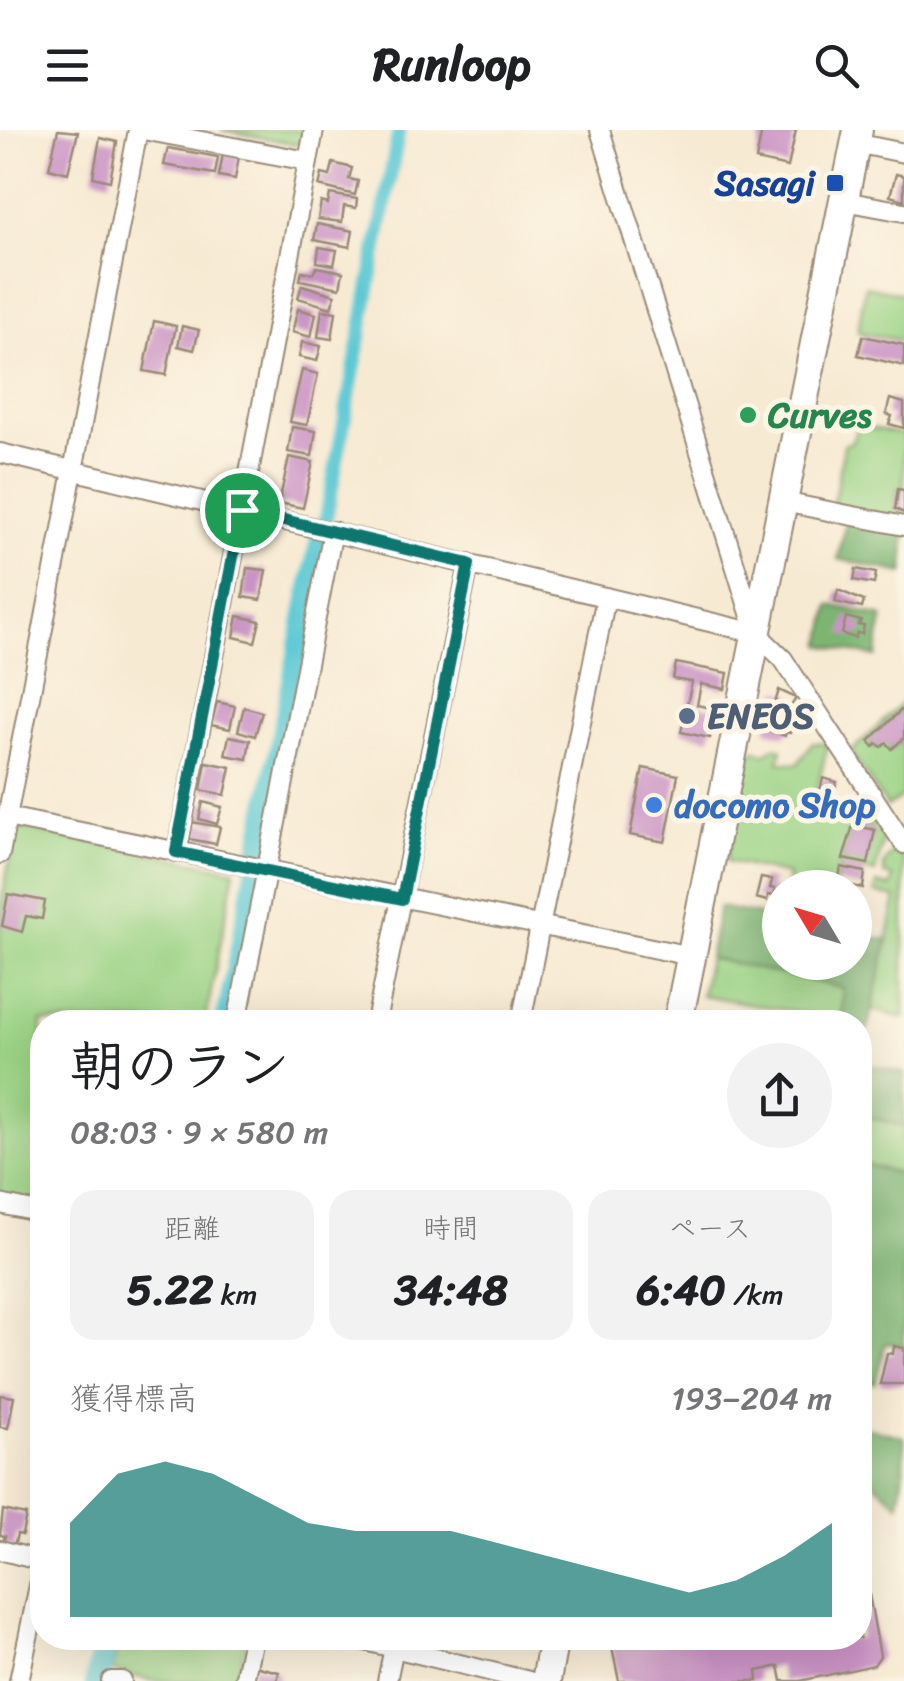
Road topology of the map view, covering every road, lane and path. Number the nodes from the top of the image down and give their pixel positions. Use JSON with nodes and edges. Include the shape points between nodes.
{"nodes":[{"id":1,"x":140,"y":130,"type":"edge"},
{"id":2,"x":314,"y":130,"type":"edge"},
{"id":3,"x":600,"y":130,"type":"edge"},
{"id":4,"x":216,"y":136,"type":"edge"},
{"id":5,"x":856,"y":137,"type":"edge"},
{"id":6,"x":904,"y":154,"type":"edge"},
{"id":7,"x":308,"y":161,"type":"junction"},
{"id":8,"x":844,"y":201,"type":"junction"},
{"id":9,"x":904,"y":212,"type":"edge"},
{"id":10,"x":0,"y":452,"type":"edge"},
{"id":11,"x":74,"y":469,"type":"junction"},
{"id":12,"x":783,"y":502,"type":"junction"},
{"id":13,"x":242,"y":510,"type":"junction"},
{"id":14,"x":904,"y":526,"type":"edge"},
{"id":15,"x":327,"y":530,"type":"junction"},
{"id":16,"x":469,"y":564,"type":"junction"},
{"id":17,"x":606,"y":597,"type":"junction"},
{"id":18,"x":756,"y":632,"type":"junction"},
{"id":19,"x":7,"y":818,"type":"junction"},
{"id":20,"x":904,"y":844,"type":"edge"},
{"id":21,"x":176,"y":852,"type":"junction"},
{"id":22,"x":0,"y":854,"type":"edge"},
{"id":23,"x":264,"y":871,"type":"junction"},
{"id":24,"x":402,"y":899,"type":"junction"},
{"id":25,"x":541,"y":925,"type":"junction"},
{"id":26,"x":691,"y":956,"type":"junction"},
{"id":27,"x":240,"y":1010,"type":"edge"},
{"id":28,"x":379,"y":1010,"type":"edge"},
{"id":29,"x":523,"y":1010,"type":"edge"},
{"id":30,"x":680,"y":1010,"type":"edge"},
{"id":31,"x":0,"y":1204,"type":"edge"},
{"id":32,"x":30,"y":1210,"type":"edge"},
{"id":33,"x":0,"y":1550,"type":"edge"},
{"id":34,"x":30,"y":1558,"type":"edge"},
{"id":35,"x":30,"y":1626,"type":"edge"},
{"id":36,"x":250,"y":1650,"type":"edge"},
{"id":37,"x":394,"y":1650,"type":"edge"},
{"id":38,"x":422,"y":1650,"type":"edge"},
{"id":39,"x":552,"y":1650,"type":"edge"},
{"id":40,"x":18,"y":1681,"type":"edge"},
{"id":41,"x":111,"y":1681,"type":"edge"},
{"id":42,"x":122,"y":1681,"type":"edge"},
{"id":43,"x":244,"y":1681,"type":"edge"},
{"id":44,"x":388,"y":1681,"type":"edge"},
{"id":45,"x":529,"y":1681,"type":"edge"},
{"id":46,"x":546,"y":1681,"type":"edge"}],
"edges":[{"from":1,"to":4,"type":"street"},
{"from":1,"to":11,"type":"street"},
{"from":2,"to":7,"type":"street"},
{"from":3,"to":18,"type":"street"},
{"from":4,"to":7,"type":"street"},
{"from":5,"to":6,"type":"street"},
{"from":5,"to":8,"type":"highway"},
{"from":7,"to":13,"type":"street"},
{"from":8,"to":9,"type":"street"},
{"from":8,"to":12,"type":"highway"},
{"from":10,"to":11,"type":"street"},
{"from":11,"to":13,"type":"street"},
{"from":11,"to":19,"type":"street"},
{"from":12,"to":14,"type":"street"},
{"from":12,"to":18,"type":"highway"},
{"from":13,"to":15,"type":"street"},
{"from":13,"to":21,"type":"street"},
{"from":15,"to":16,"type":"street"},
{"from":15,"to":23,"type":"street"},
{"from":16,"to":17,"type":"street"},
{"from":16,"to":24,"type":"street"},
{"from":17,"to":18,"type":"street"},
{"from":17,"to":25,"type":"street"},
{"from":18,"to":20,"type":"street","via":[[783,660]]},
{"from":18,"to":26,"type":"highway"},
{"from":19,"to":21,"type":"street"},
{"from":19,"to":22,"type":"street"},
{"from":21,"to":23,"type":"street"},
{"from":23,"to":24,"type":"street"},
{"from":23,"to":27,"type":"street"},
{"from":24,"to":25,"type":"street"},
{"from":24,"to":28,"type":"street"},
{"from":25,"to":26,"type":"street"},
{"from":25,"to":29,"type":"street"},
{"from":26,"to":30,"type":"highway"},
{"from":31,"to":32,"type":"street"},
{"from":33,"to":34,"type":"street"},
{"from":35,"to":40,"type":"street"},
{"from":36,"to":43,"type":"street"},
{"from":37,"to":44,"type":"street"},
{"from":38,"to":45,"type":"street"},
{"from":39,"to":46,"type":"highway"},
{"from":41,"to":42,"type":"street"}]}
